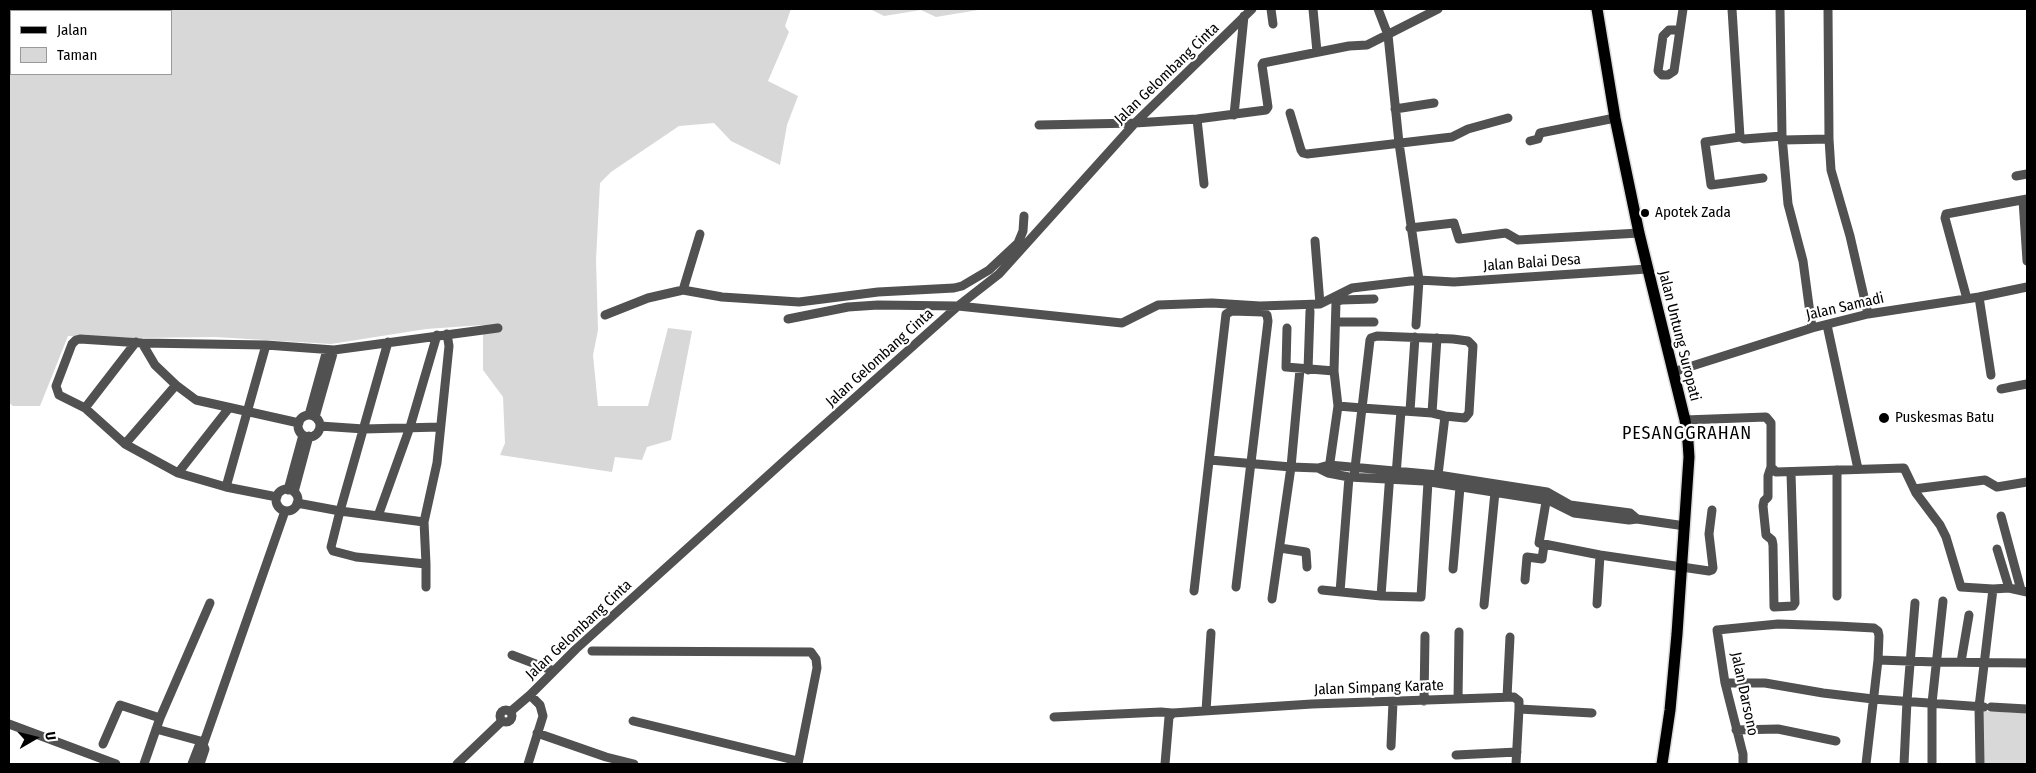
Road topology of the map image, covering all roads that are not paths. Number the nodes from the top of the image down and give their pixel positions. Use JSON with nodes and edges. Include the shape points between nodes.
{"nodes":[{"id":1,"x":1252,"y":9,"type":"edge"},
{"id":2,"x":1271,"y":9,"type":"edge"},
{"id":3,"x":1312,"y":9,"type":"edge"},
{"id":4,"x":1378,"y":9,"type":"edge"},
{"id":5,"x":1438,"y":9,"type":"edge"},
{"id":6,"x":1596,"y":9,"type":"edge"},
{"id":7,"x":1683,"y":9,"type":"edge"},
{"id":8,"x":1732,"y":9,"type":"edge"},
{"id":9,"x":1780,"y":9,"type":"edge"},
{"id":10,"x":1828,"y":9,"type":"edge"},
{"id":11,"x":1244,"y":13,"type":"edge"},
{"id":12,"x":1273,"y":24,"type":"dead end"},
{"id":13,"x":1680,"y":30,"type":"junction"},
{"id":14,"x":1388,"y":35,"type":"junction"},
{"id":15,"x":1317,"y":52,"type":"junction"},
{"id":16,"x":1434,"y":104,"type":"dead end"},
{"id":17,"x":1395,"y":109,"type":"junction"},
{"id":18,"x":1290,"y":113,"type":"dead end"},
{"id":19,"x":1234,"y":115,"type":"junction"},
{"id":20,"x":1508,"y":118,"type":"dead end"},
{"id":21,"x":1615,"y":118,"type":"junction"},
{"id":22,"x":1197,"y":119,"type":"junction"},
{"id":23,"x":1135,"y":123,"type":"junction"},
{"id":24,"x":1039,"y":125,"type":"dead end"},
{"id":25,"x":1740,"y":137,"type":"junction"},
{"id":26,"x":1782,"y":138,"type":"junction"},
{"id":27,"x":1829,"y":139,"type":"junction"},
{"id":28,"x":1530,"y":141,"type":"dead end"},
{"id":29,"x":1399,"y":143,"type":"junction"},
{"id":30,"x":2027,"y":174,"type":"edge"},
{"id":31,"x":2016,"y":176,"type":"dead end"},
{"id":32,"x":1763,"y":178,"type":"dead end"},
{"id":33,"x":1204,"y":184,"type":"dead end"},
{"id":34,"x":2025,"y":200,"type":"edge"},
{"id":35,"x":1024,"y":216,"type":"dead end"},
{"id":36,"x":1410,"y":228,"type":"junction"},
{"id":37,"x":1639,"y":233,"type":"junction"},
{"id":38,"x":700,"y":234,"type":"dead end"},
{"id":39,"x":1315,"y":241,"type":"dead end"},
{"id":40,"x":2027,"y":261,"type":"edge"},
{"id":41,"x":1647,"y":269,"type":"junction"},
{"id":42,"x":1419,"y":280,"type":"junction"},
{"id":43,"x":2027,"y":287,"type":"edge"},
{"id":44,"x":684,"y":290,"type":"junction"},
{"id":45,"x":1979,"y":297,"type":"junction"},
{"id":46,"x":1374,"y":299,"type":"dead end"},
{"id":47,"x":1967,"y":299,"type":"junction"},
{"id":48,"x":1320,"y":304,"type":"junction"},
{"id":49,"x":958,"y":306,"type":"junction"},
{"id":50,"x":1310,"y":311,"type":"dead end"},
{"id":51,"x":1868,"y":314,"type":"junction"},
{"id":52,"x":605,"y":315,"type":"dead end"},
{"id":53,"x":788,"y":319,"type":"dead end"},
{"id":54,"x":1336,"y":322,"type":"junction"},
{"id":55,"x":1374,"y":322,"type":"dead end"},
{"id":56,"x":1416,"y":325,"type":"dead end"},
{"id":57,"x":1827,"y":325,"type":"junction"},
{"id":58,"x":498,"y":328,"type":"dead end"},
{"id":59,"x":1287,"y":328,"type":"dead end"},
{"id":60,"x":1812,"y":328,"type":"junction"},
{"id":61,"x":447,"y":334,"type":"junction"},
{"id":62,"x":438,"y":335,"type":"junction"},
{"id":63,"x":1415,"y":337,"type":"junction"},
{"id":64,"x":1437,"y":338,"type":"junction"},
{"id":65,"x":388,"y":342,"type":"junction"},
{"id":66,"x":139,"y":343,"type":"junction"},
{"id":67,"x":266,"y":345,"type":"junction"},
{"id":68,"x":331,"y":350,"type":"junction"},
{"id":69,"x":1304,"y":369,"type":"junction"},
{"id":70,"x":1334,"y":371,"type":"junction"},
{"id":71,"x":1673,"y":372,"type":"junction"},
{"id":72,"x":1992,"y":375,"type":"dead end"},
{"id":73,"x":2027,"y":384,"type":"edge"},
{"id":74,"x":176,"y":385,"type":"junction"},
{"id":75,"x":2001,"y":389,"type":"dead end"},
{"id":76,"x":1338,"y":406,"type":"junction"},
{"id":77,"x":85,"y":408,"type":"junction"},
{"id":78,"x":229,"y":408,"type":"junction"},
{"id":79,"x":1362,"y":408,"type":"junction"},
{"id":80,"x":1405,"y":411,"type":"junction"},
{"id":81,"x":248,"y":412,"type":"junction"},
{"id":82,"x":1432,"y":413,"type":"junction"},
{"id":83,"x":1445,"y":416,"type":"junction"},
{"id":84,"x":315,"y":419,"type":"junction"},
{"id":85,"x":1685,"y":420,"type":"junction"},
{"id":86,"x":299,"y":422,"type":"junction"},
{"id":87,"x":410,"y":427,"type":"junction"},
{"id":88,"x":440,"y":427,"type":"junction"},
{"id":89,"x":364,"y":429,"type":"junction"},
{"id":90,"x":306,"y":436,"type":"junction"},
{"id":91,"x":125,"y":444,"type":"junction"},
{"id":92,"x":1210,"y":460,"type":"junction"},
{"id":93,"x":1252,"y":463,"type":"junction"},
{"id":94,"x":1291,"y":467,"type":"junction"},
{"id":95,"x":1771,"y":468,"type":"junction"},
{"id":96,"x":1329,"y":469,"type":"junction"},
{"id":97,"x":1858,"y":469,"type":"junction"},
{"id":98,"x":1837,"y":470,"type":"junction"},
{"id":99,"x":178,"y":473,"type":"junction"},
{"id":100,"x":1791,"y":473,"type":"junction"},
{"id":101,"x":1353,"y":474,"type":"junction"},
{"id":102,"x":1393,"y":475,"type":"junction"},
{"id":103,"x":1438,"y":475,"type":"junction"},
{"id":104,"x":1428,"y":482,"type":"junction"},
{"id":105,"x":2027,"y":482,"type":"edge"},
{"id":106,"x":1463,"y":484,"type":"junction"},
{"id":107,"x":226,"y":487,"type":"junction"},
{"id":108,"x":1914,"y":489,"type":"junction"},
{"id":109,"x":291,"y":491,"type":"junction"},
{"id":110,"x":1495,"y":492,"type":"junction"},
{"id":111,"x":1546,"y":496,"type":"junction"},
{"id":112,"x":277,"y":497,"type":"junction"},
{"id":113,"x":297,"y":503,"type":"junction"},
{"id":114,"x":1712,"y":510,"type":"dead end"},
{"id":115,"x":285,"y":511,"type":"junction"},
{"id":116,"x":340,"y":511,"type":"junction"},
{"id":117,"x":378,"y":516,"type":"junction"},
{"id":118,"x":2001,"y":516,"type":"dead end"},
{"id":119,"x":424,"y":522,"type":"junction"},
{"id":120,"x":1685,"y":526,"type":"junction"},
{"id":121,"x":1544,"y":545,"type":"junction"},
{"id":122,"x":1280,"y":548,"type":"junction"},
{"id":123,"x":1997,"y":549,"type":"dead end"},
{"id":124,"x":1600,"y":555,"type":"junction"},
{"id":125,"x":426,"y":564,"type":"junction"},
{"id":126,"x":1307,"y":568,"type":"dead end"},
{"id":127,"x":1682,"y":568,"type":"junction"},
{"id":128,"x":1453,"y":569,"type":"dead end"},
{"id":129,"x":1525,"y":580,"type":"dead end"},
{"id":130,"x":426,"y":587,"type":"dead end"},
{"id":131,"x":1236,"y":587,"type":"dead end"},
{"id":132,"x":2009,"y":588,"type":"junction"},
{"id":133,"x":1993,"y":589,"type":"junction"},
{"id":134,"x":1194,"y":590,"type":"dead end"},
{"id":135,"x":1322,"y":590,"type":"dead end"},
{"id":136,"x":2024,"y":591,"type":"edge"},
{"id":137,"x":1340,"y":592,"type":"junction"},
{"id":138,"x":1381,"y":596,"type":"junction"},
{"id":139,"x":1837,"y":596,"type":"dead end"},
{"id":140,"x":1272,"y":599,"type":"dead end"},
{"id":141,"x":1943,"y":601,"type":"dead end"},
{"id":142,"x":210,"y":603,"type":"dead end"},
{"id":143,"x":1916,"y":603,"type":"dead end"},
{"id":144,"x":1597,"y":604,"type":"dead end"},
{"id":145,"x":1484,"y":605,"type":"dead end"},
{"id":146,"x":1969,"y":615,"type":"dead end"},
{"id":147,"x":1459,"y":632,"type":"dead end"},
{"id":148,"x":1211,"y":633,"type":"dead end"},
{"id":149,"x":1425,"y":636,"type":"dead end"},
{"id":150,"x":1510,"y":637,"type":"dead end"},
{"id":151,"x":592,"y":651,"type":"dead end"},
{"id":152,"x":512,"y":655,"type":"dead end"},
{"id":153,"x":1878,"y":660,"type":"junction"},
{"id":154,"x":1910,"y":662,"type":"junction"},
{"id":155,"x":1936,"y":662,"type":"junction"},
{"id":156,"x":1961,"y":662,"type":"junction"},
{"id":157,"x":1985,"y":663,"type":"junction"},
{"id":158,"x":2027,"y":663,"type":"edge"},
{"id":159,"x":554,"y":671,"type":"junction"},
{"id":160,"x":1725,"y":683,"type":"junction"},
{"id":161,"x":530,"y":695,"type":"junction"},
{"id":162,"x":1507,"y":697,"type":"junction"},
{"id":163,"x":1458,"y":699,"type":"junction"},
{"id":164,"x":1872,"y":699,"type":"junction"},
{"id":165,"x":1424,"y":701,"type":"junction"},
{"id":166,"x":1907,"y":701,"type":"junction"},
{"id":167,"x":1394,"y":702,"type":"junction"},
{"id":168,"x":1932,"y":703,"type":"junction"},
{"id":169,"x":1985,"y":707,"type":"junction"},
{"id":170,"x":1519,"y":709,"type":"junction"},
{"id":171,"x":2027,"y":709,"type":"edge"},
{"id":172,"x":1206,"y":711,"type":"junction"},
{"id":173,"x":1174,"y":713,"type":"junction"},
{"id":174,"x":1592,"y":713,"type":"dead end"},
{"id":175,"x":1054,"y":717,"type":"dead end"},
{"id":176,"x":160,"y":718,"type":"junction"},
{"id":177,"x":633,"y":721,"type":"dead end"},
{"id":178,"x":9,"y":727,"type":"edge"},
{"id":179,"x":156,"y":729,"type":"junction"},
{"id":180,"x":1736,"y":730,"type":"junction"},
{"id":181,"x":537,"y":733,"type":"junction"},
{"id":182,"x":1836,"y":741,"type":"dead end"},
{"id":183,"x":104,"y":744,"type":"dead end"},
{"id":184,"x":204,"y":744,"type":"junction"},
{"id":185,"x":1391,"y":746,"type":"dead end"},
{"id":186,"x":1517,"y":752,"type":"junction"},
{"id":187,"x":1456,"y":755,"type":"dead end"},
{"id":188,"x":798,"y":763,"type":"edge"},
{"id":189,"x":116,"y":764,"type":"edge"},
{"id":190,"x":144,"y":764,"type":"edge"},
{"id":191,"x":192,"y":764,"type":"edge"},
{"id":192,"x":200,"y":764,"type":"edge"},
{"id":193,"x":457,"y":764,"type":"edge"},
{"id":194,"x":528,"y":764,"type":"edge"},
{"id":195,"x":634,"y":764,"type":"edge"},
{"id":196,"x":1165,"y":764,"type":"edge"},
{"id":197,"x":1516,"y":764,"type":"edge"},
{"id":198,"x":1662,"y":764,"type":"edge"},
{"id":199,"x":1743,"y":764,"type":"edge"},
{"id":200,"x":1866,"y":764,"type":"edge"},
{"id":201,"x":1904,"y":764,"type":"edge"},
{"id":202,"x":1932,"y":764,"type":"edge"},
{"id":203,"x":1980,"y":764,"type":"edge"}],
"edges":[{"from":1,"to":11,"type":"street","name":"Jalan Gelombang Cinta"},
{"from":2,"to":12,"type":"street"},
{"from":3,"to":15,"type":"street"},
{"from":4,"to":14,"type":"street"},
{"from":5,"to":14,"type":"street"},
{"from":6,"to":21,"type":"main road","name":"Jalan Untung Suropati"},
{"from":7,"to":13,"type":"street"},
{"from":8,"to":25,"type":"street"},
{"from":9,"to":26,"type":"street"},
{"from":10,"to":27,"type":"street"},
{"from":11,"to":19,"type":"street"},
{"from":11,"to":23,"type":"street","name":"Jalan Gelombang Cinta"},
{"from":13,"to":13,"type":"street","via":[[1669,30],[1663,36],[1658,71],[1662,76],[1674,71]]},
{"from":14,"to":15,"type":"street","via":[[1367,45]]},
{"from":14,"to":17,"type":"street"},
{"from":15,"to":19,"type":"street","via":[[1263,63],[1268,108]]},
{"from":16,"to":17,"type":"street"},
{"from":17,"to":29,"type":"street"},
{"from":18,"to":29,"type":"street","via":[[1305,154]]},
{"from":19,"to":22,"type":"street"},
{"from":20,"to":29,"type":"street","via":[[1455,136]]},
{"from":21,"to":28,"type":"street","via":[[1540,132],[1538,139]]},
{"from":21,"to":37,"type":"main road","name":"Jalan Untung Suropati"},
{"from":22,"to":23,"type":"street"},
{"from":22,"to":33,"type":"street"},
{"from":23,"to":24,"type":"street"},
{"from":23,"to":49,"type":"street","name":"Jalan Gelombang Cinta","via":[[999,274]]},
{"from":25,"to":26,"type":"street"},
{"from":25,"to":32,"type":"street","via":[[1705,142],[1711,185]]},
{"from":26,"to":27,"type":"street"},
{"from":26,"to":60,"type":"street","via":[[1788,204],[1802,261]]},
{"from":27,"to":51,"type":"street","via":[[1831,170]]},
{"from":29,"to":36,"type":"street"},
{"from":30,"to":31,"type":"street"},
{"from":34,"to":40,"type":"street"},
{"from":34,"to":47,"type":"street","via":[[1946,214]]},
{"from":35,"to":44,"type":"street","via":[[1018,243],[989,270],[954,288],[878,292],[799,302]]},
{"from":36,"to":37,"type":"street","via":[[1454,223],[1459,239],[1506,233],[1518,240]]},
{"from":36,"to":42,"type":"street"},
{"from":37,"to":41,"type":"main road","name":"Jalan Untung Suropati"},
{"from":38,"to":44,"type":"street"},
{"from":39,"to":48,"type":"street"},
{"from":41,"to":42,"type":"street","name":"Jalan Balai Desa","via":[[1454,282]]},
{"from":41,"to":71,"type":"main road","name":"Jalan Untung Suropati"},
{"from":42,"to":48,"type":"street","name":"Jalan Balai Desa","via":[[1352,288]]},
{"from":42,"to":56,"type":"street"},
{"from":43,"to":45,"type":"street","name":"Jalan Samadi"},
{"from":44,"to":52,"type":"street","via":[[648,298]]},
{"from":45,"to":47,"type":"street","name":"Jalan Samadi"},
{"from":45,"to":72,"type":"street"},
{"from":46,"to":54,"type":"street","via":[[1337,300]]},
{"from":47,"to":51,"type":"street","name":"Jalan Samadi"},
{"from":48,"to":49,"type":"street","via":[[1158,305],[1122,323]]},
{"from":49,"to":53,"type":"street","via":[[858,306]]},
{"from":49,"to":159,"type":"street","name":"Jalan Gelombang Cinta"},
{"from":50,"to":69,"type":"street"},
{"from":51,"to":57,"type":"street","name":"Jalan Samadi"},
{"from":54,"to":55,"type":"street"},
{"from":54,"to":70,"type":"street"},
{"from":57,"to":60,"type":"street","name":"Jalan Samadi"},
{"from":57,"to":97,"type":"street"},
{"from":58,"to":61,"type":"street"},
{"from":59,"to":69,"type":"street","via":[[1286,366]]},
{"from":60,"to":71,"type":"street","name":"Jalan Samadi"},
{"from":61,"to":62,"type":"street"},
{"from":61,"to":88,"type":"street"},
{"from":62,"to":65,"type":"street"},
{"from":62,"to":87,"type":"street"},
{"from":63,"to":64,"type":"street"},
{"from":63,"to":79,"type":"street","via":[[1371,338]]},
{"from":63,"to":80,"type":"street"},
{"from":64,"to":82,"type":"street"},
{"from":64,"to":83,"type":"street","via":[[1468,341],[1473,346],[1469,413],[1465,418]]},
{"from":65,"to":68,"type":"street"},
{"from":65,"to":89,"type":"street"},
{"from":66,"to":67,"type":"street"},
{"from":66,"to":74,"type":"street","via":[[155,365]]},
{"from":66,"to":77,"type":"street"},
{"from":66,"to":77,"type":"street","via":[[80,339],[72,344],[56,389],[59,395]]},
{"from":67,"to":68,"type":"street"},
{"from":67,"to":81,"type":"street"},
{"from":68,"to":84,"type":"street"},
{"from":69,"to":70,"type":"street"},
{"from":69,"to":94,"type":"street"},
{"from":70,"to":76,"type":"street"},
{"from":71,"to":85,"type":"main road","name":"Jalan Untung Suropati"},
{"from":73,"to":75,"type":"street"},
{"from":74,"to":78,"type":"street","via":[[196,400]]},
{"from":74,"to":91,"type":"street"},
{"from":76,"to":79,"type":"street"},
{"from":76,"to":96,"type":"street"},
{"from":77,"to":91,"type":"street"},
{"from":78,"to":81,"type":"street"},
{"from":78,"to":99,"type":"street"},
{"from":79,"to":80,"type":"street"},
{"from":79,"to":101,"type":"street"},
{"from":80,"to":82,"type":"street"},
{"from":80,"to":102,"type":"street"},
{"from":81,"to":86,"type":"street"},
{"from":81,"to":107,"type":"street"},
{"from":82,"to":83,"type":"street"},
{"from":83,"to":103,"type":"street"},
{"from":84,"to":86,"type":"street","via":[[303,417]]},
{"from":84,"to":89,"type":"street"},
{"from":84,"to":90,"type":"street","via":[[318,432]]},
{"from":85,"to":95,"type":"street","via":[[1766,417],[1771,423]]},
{"from":85,"to":120,"type":"main road","name":"Jalan Untung Suropati","via":[[1689,457]]},
{"from":86,"to":90,"type":"street","via":[[299,429]]},
{"from":87,"to":88,"type":"street"},
{"from":87,"to":89,"type":"street"},
{"from":87,"to":117,"type":"street"},
{"from":88,"to":119,"type":"street"},
{"from":89,"to":116,"type":"street"},
{"from":90,"to":109,"type":"street"},
{"from":91,"to":99,"type":"street"},
{"from":92,"to":93,"type":"street"},
{"from":92,"to":93,"type":"street","via":[[1226,314],[1232,311],[1263,312],[1268,321]]},
{"from":92,"to":134,"type":"street"},
{"from":93,"to":94,"type":"street"},
{"from":93,"to":131,"type":"street"},
{"from":94,"to":96,"type":"street"},
{"from":94,"to":122,"type":"street"},
{"from":95,"to":100,"type":"street","via":[[1776,472]]},
{"from":95,"to":100,"type":"street","via":[[1768,497],[1763,506],[1766,535],[1773,545],[1774,607],[1793,606],[1795,603]]},
{"from":96,"to":101,"type":"street"},
{"from":97,"to":98,"type":"street"},
{"from":97,"to":108,"type":"street","via":[[1902,467]]},
{"from":98,"to":100,"type":"street"},
{"from":98,"to":139,"type":"street"},
{"from":99,"to":107,"type":"street"},
{"from":101,"to":102,"type":"street"},
{"from":101,"to":137,"type":"street"},
{"from":102,"to":103,"type":"street"},
{"from":102,"to":104,"type":"street"},
{"from":102,"to":138,"type":"street"},
{"from":103,"to":106,"type":"street"},
{"from":104,"to":106,"type":"street"},
{"from":104,"to":138,"type":"street","via":[[1421,597]]},
{"from":105,"to":108,"type":"street","via":[[1997,487],[1984,480]]},
{"from":106,"to":110,"type":"street"},
{"from":106,"to":111,"type":"street"},
{"from":106,"to":128,"type":"street"},
{"from":107,"to":112,"type":"street"},
{"from":108,"to":133,"type":"street","via":[[1943,530],[1961,587]]},
{"from":109,"to":112,"type":"street","via":[[280,492]]},
{"from":109,"to":113,"type":"street","via":[[297,497]]},
{"from":110,"to":111,"type":"street"},
{"from":110,"to":145,"type":"street"},
{"from":111,"to":120,"type":"street","via":[[1570,504],[1630,513],[1637,519]]},
{"from":111,"to":121,"type":"street","via":[[1539,543]]},
{"from":112,"to":115,"type":"street","via":[[279,507]]},
{"from":113,"to":115,"type":"street","via":[[294,509]]},
{"from":113,"to":116,"type":"street"},
{"from":114,"to":127,"type":"street","via":[[1708,526],[1712,570]]},
{"from":115,"to":184,"type":"street"},
{"from":116,"to":117,"type":"street"},
{"from":116,"to":125,"type":"street","via":[[331,547],[333,551],[369,559]]},
{"from":117,"to":119,"type":"street"},
{"from":118,"to":136,"type":"street"},
{"from":119,"to":125,"type":"street"},
{"from":120,"to":127,"type":"main road","name":"Jalan Untung Suropati"},
{"from":121,"to":124,"type":"street"},
{"from":121,"to":129,"type":"street","via":[[1542,559],[1527,557]]},
{"from":122,"to":126,"type":"street","via":[[1306,552]]},
{"from":122,"to":140,"type":"street"},
{"from":123,"to":132,"type":"street"},
{"from":124,"to":127,"type":"street"},
{"from":124,"to":144,"type":"street"},
{"from":125,"to":130,"type":"street"},
{"from":127,"to":198,"type":"main road","name":"Jalan Untung Suropati"},
{"from":132,"to":133,"type":"street"},
{"from":132,"to":136,"type":"street"},
{"from":133,"to":157,"type":"street"},
{"from":135,"to":137,"type":"street"},
{"from":137,"to":138,"type":"street"},
{"from":141,"to":155,"type":"street"},
{"from":142,"to":176,"type":"street"},
{"from":143,"to":154,"type":"street"},
{"from":146,"to":156,"type":"street"},
{"from":147,"to":163,"type":"street"},
{"from":148,"to":172,"type":"street"},
{"from":149,"to":165,"type":"street"},
{"from":150,"to":162,"type":"street"},
{"from":151,"to":188,"type":"street","via":[[811,652],[816,659],[816,668]]},
{"from":152,"to":159,"type":"street"},
{"from":153,"to":154,"type":"street"},
{"from":153,"to":160,"type":"street","name":"Jalan Darsono","via":[[1879,636],[1874,628],[1778,624],[1717,630]]},
{"from":153,"to":164,"type":"street"},
{"from":154,"to":155,"type":"street"},
{"from":154,"to":166,"type":"street"},
{"from":155,"to":156,"type":"street"},
{"from":155,"to":168,"type":"street"},
{"from":156,"to":157,"type":"street"},
{"from":157,"to":158,"type":"street"},
{"from":157,"to":169,"type":"street"},
{"from":159,"to":161,"type":"street","name":"Jalan Gelombang Cinta"},
{"from":160,"to":164,"type":"street","via":[[1764,683]]},
{"from":160,"to":180,"type":"street","name":"Jalan Darsono"},
{"from":161,"to":181,"type":"street","via":[[542,711]]},
{"from":161,"to":193,"type":"street","name":"Jalan Gelombang Cinta","via":[[510,712],[510,721],[502,721]]},
{"from":162,"to":163,"type":"street","name":"Jalan Simpang Karate"},
{"from":162,"to":170,"type":"street","via":[[1517,698]]},
{"from":163,"to":165,"type":"street","name":"Jalan Simpang Karate"},
{"from":164,"to":166,"type":"street"},
{"from":164,"to":200,"type":"street"},
{"from":165,"to":167,"type":"street","name":"Jalan Simpang Karate"},
{"from":166,"to":168,"type":"street"},
{"from":166,"to":201,"type":"street"},
{"from":167,"to":172,"type":"street","name":"Jalan Simpang Karate"},
{"from":167,"to":185,"type":"street"},
{"from":168,"to":169,"type":"street"},
{"from":168,"to":202,"type":"street"},
{"from":169,"to":171,"type":"street"},
{"from":169,"to":203,"type":"street"},
{"from":170,"to":174,"type":"street"},
{"from":170,"to":186,"type":"street"},
{"from":172,"to":173,"type":"street","name":"Jalan Simpang Karate"},
{"from":173,"to":175,"type":"street","name":"Jalan Simpang Karate"},
{"from":173,"to":196,"type":"street","via":[[1169,717]]},
{"from":176,"to":179,"type":"street"},
{"from":176,"to":183,"type":"street","via":[[121,705]]},
{"from":177,"to":188,"type":"street"},
{"from":178,"to":189,"type":"street"},
{"from":179,"to":184,"type":"street"},
{"from":179,"to":190,"type":"street"},
{"from":180,"to":182,"type":"street","via":[[1778,729]]},
{"from":180,"to":199,"type":"street","name":"Jalan Darsono"},
{"from":181,"to":194,"type":"street"},
{"from":181,"to":195,"type":"street"},
{"from":184,"to":191,"type":"street","via":[[199,746]]},
{"from":184,"to":192,"type":"street"},
{"from":186,"to":187,"type":"street"},
{"from":186,"to":197,"type":"street"}]}
